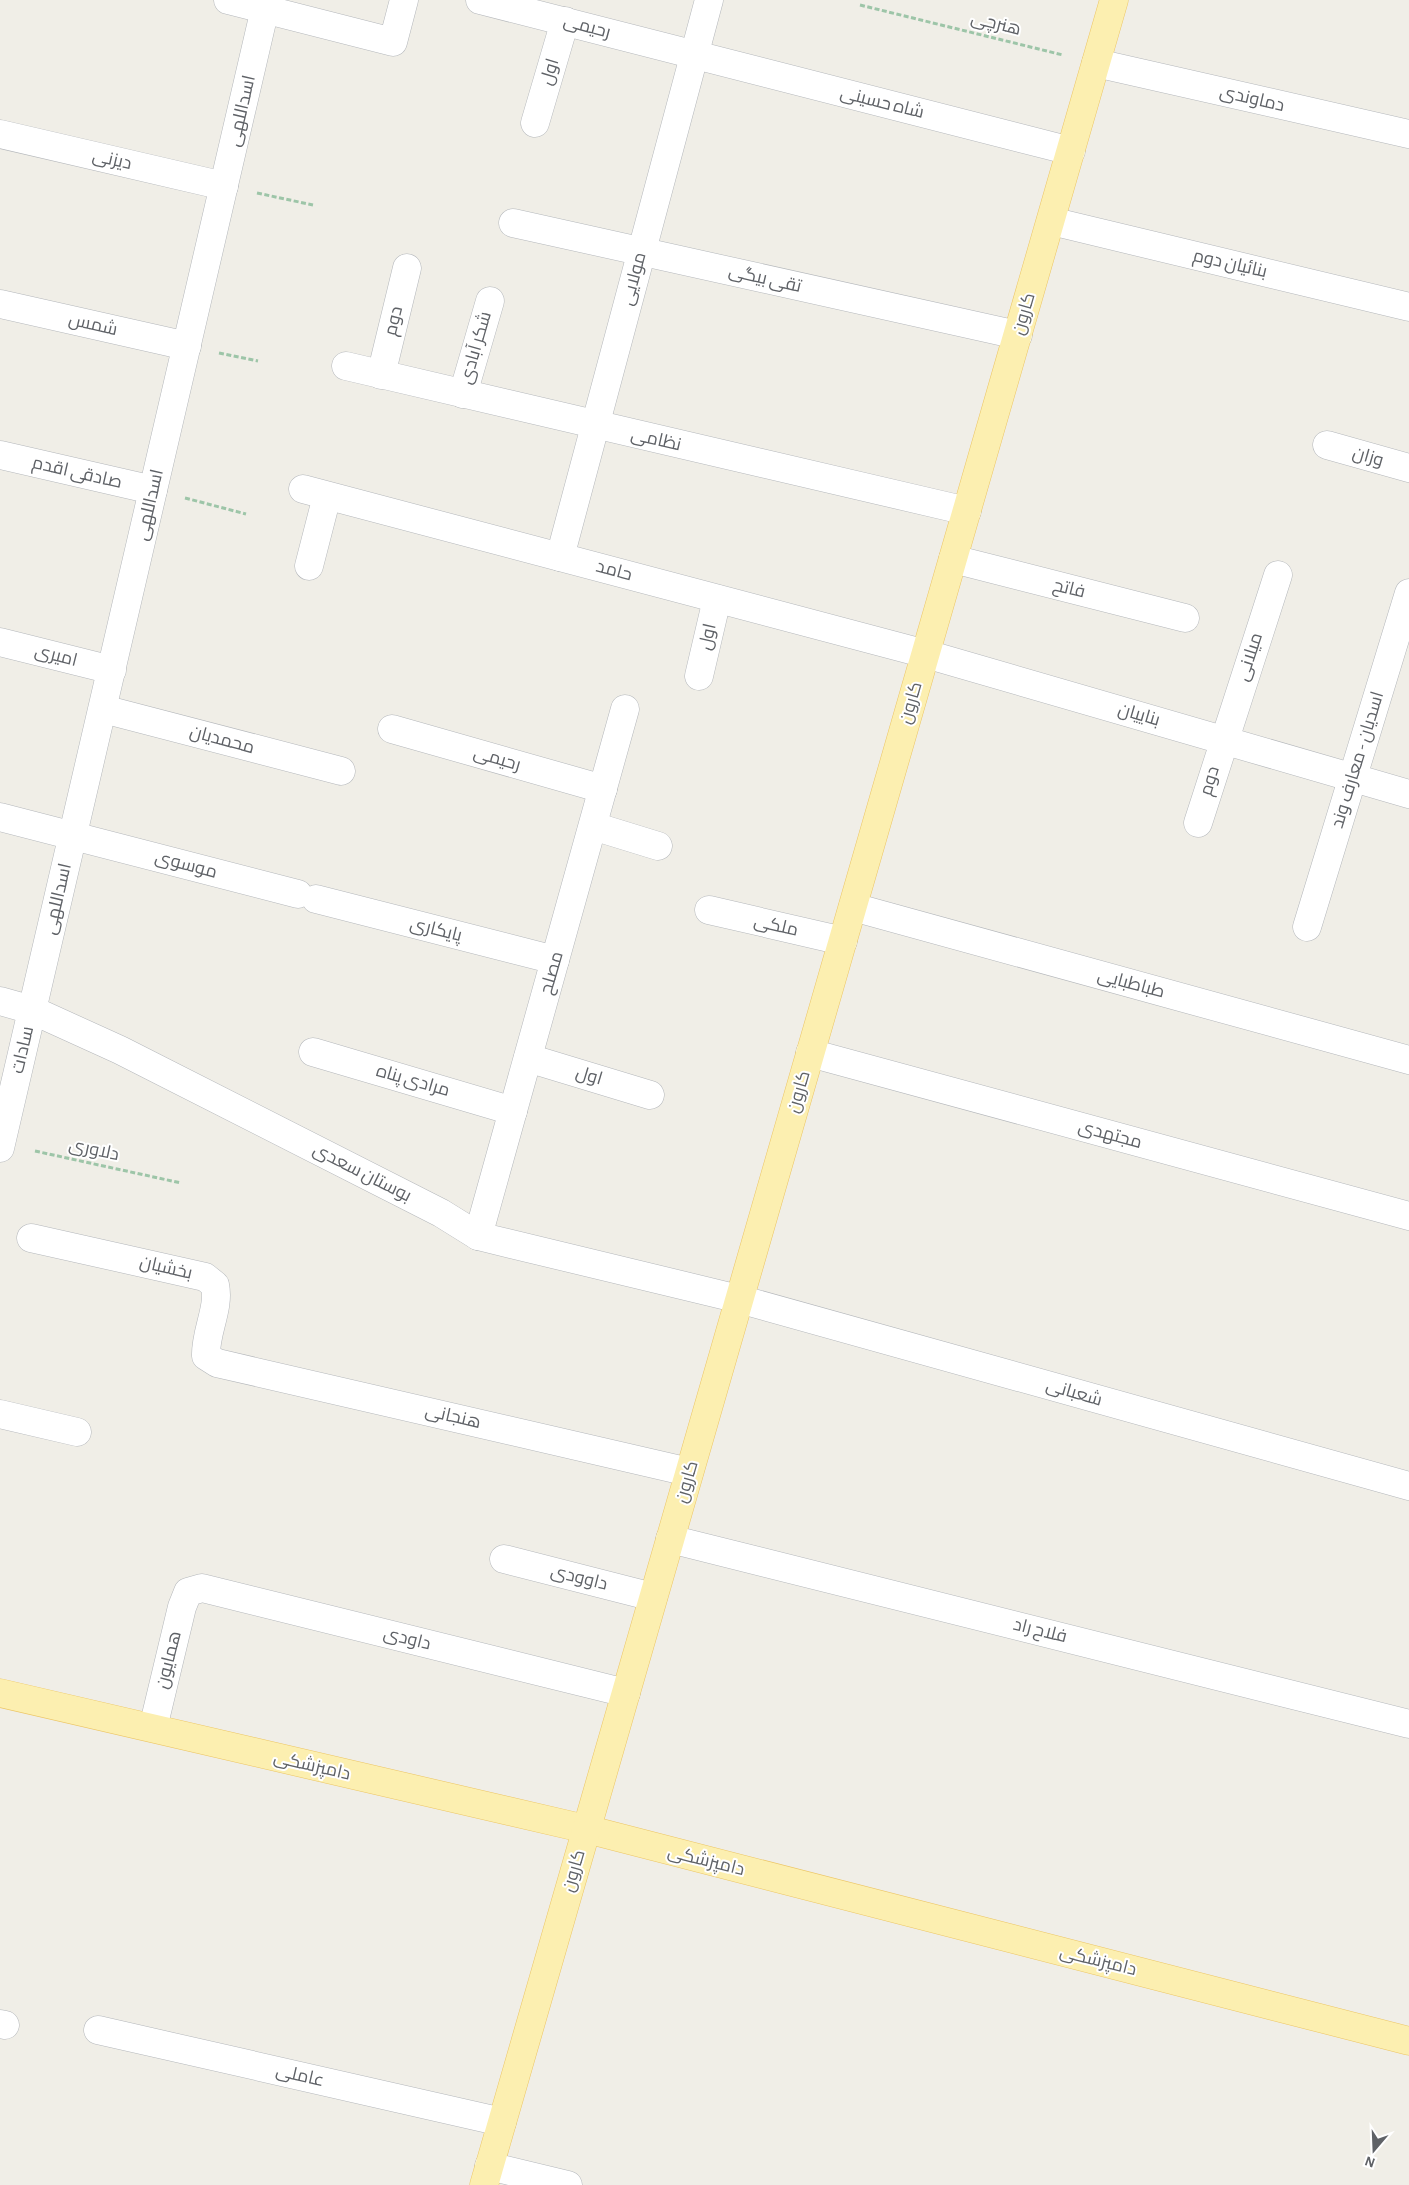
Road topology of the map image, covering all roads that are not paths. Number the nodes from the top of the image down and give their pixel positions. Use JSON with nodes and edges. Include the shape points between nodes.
{"nodes":[{"id":1,"x":228,"y":0,"type":"edge"},
{"id":2,"x":404,"y":0,"type":"edge"},
{"id":3,"x":709,"y":0,"type":"edge"},
{"id":4,"x":1114,"y":0,"type":"edge"},
{"id":5,"x":484,"y":1,"type":"edge"},
{"id":6,"x":266,"y":5,"type":"edge"},
{"id":7,"x":566,"y":21,"type":"junction"},
{"id":8,"x":694,"y":55,"type":"junction"},
{"id":9,"x":1096,"y":63,"type":"junction"},
{"id":10,"x":535,"y":123,"type":"dead end"},
{"id":11,"x":0,"y":134,"type":"edge"},
{"id":12,"x":1409,"y":134,"type":"edge"},
{"id":13,"x":1071,"y":152,"type":"junction"},
{"id":14,"x":224,"y":186,"type":"junction"},
{"id":15,"x":1051,"y":221,"type":"junction"},
{"id":16,"x":513,"y":223,"type":"dead end"},
{"id":17,"x":642,"y":251,"type":"junction"},
{"id":18,"x":407,"y":268,"type":"dead end"},
{"id":19,"x":490,"y":301,"type":"dead end"},
{"id":20,"x":0,"y":304,"type":"edge"},
{"id":21,"x":1409,"y":306,"type":"edge"},
{"id":22,"x":1018,"y":335,"type":"junction"},
{"id":23,"x":187,"y":346,"type":"junction"},
{"id":24,"x":346,"y":366,"type":"dead end"},
{"id":25,"x":381,"y":375,"type":"junction"},
{"id":26,"x":463,"y":394,"type":"junction"},
{"id":27,"x":595,"y":425,"type":"junction"},
{"id":28,"x":1327,"y":446,"type":"dead end"},
{"id":29,"x":0,"y":456,"type":"edge"},
{"id":30,"x":1409,"y":468,"type":"edge"},
{"id":31,"x":153,"y":490,"type":"junction"},
{"id":32,"x":967,"y":511,"type":"junction"},
{"id":33,"x":560,"y":557,"type":"junction"},
{"id":34,"x":953,"y":559,"type":"junction"},
{"id":35,"x":308,"y":566,"type":"dead end"},
{"id":36,"x":1278,"y":575,"type":"dead end"},
{"id":37,"x":1409,"y":593,"type":"edge"},
{"id":38,"x":717,"y":599,"type":"junction"},
{"id":39,"x":1185,"y":618,"type":"dead end"},
{"id":40,"x":0,"y":642,"type":"edge"},
{"id":41,"x":926,"y":654,"type":"junction"},
{"id":42,"x":112,"y":670,"type":"junction"},
{"id":43,"x":700,"y":676,"type":"dead end"},
{"id":44,"x":103,"y":709,"type":"junction"},
{"id":45,"x":625,"y":709,"type":"dead end"},
{"id":46,"x":392,"y":729,"type":"dead end"},
{"id":47,"x":1223,"y":740,"type":"junction"},
{"id":48,"x":341,"y":771,"type":"dead end"},
{"id":49,"x":1353,"y":777,"type":"junction"},
{"id":50,"x":603,"y":789,"type":"junction"},
{"id":51,"x":1409,"y":794,"type":"edge"},
{"id":52,"x":0,"y":817,"type":"edge"},
{"id":53,"x":1198,"y":823,"type":"dead end"},
{"id":54,"x":593,"y":826,"type":"junction"},
{"id":55,"x":73,"y":836,"type":"junction"},
{"id":56,"x":658,"y":846,"type":"dead end"},
{"id":57,"x":307,"y":897,"type":"joint"},
{"id":58,"x":852,"y":908,"type":"junction"},
{"id":59,"x":709,"y":910,"type":"dead end"},
{"id":60,"x":1308,"y":928,"type":"dead end"},
{"id":61,"x":843,"y":941,"type":"junction"},
{"id":62,"x":555,"y":960,"type":"junction"},
{"id":63,"x":0,"y":1001,"type":"edge"},
{"id":64,"x":32,"y":1010,"type":"junction"},
{"id":65,"x":314,"y":1052,"type":"dead end"},
{"id":66,"x":810,"y":1053,"type":"junction"},
{"id":67,"x":528,"y":1058,"type":"junction"},
{"id":68,"x":1409,"y":1060,"type":"edge"},
{"id":69,"x":650,"y":1095,"type":"dead end"},
{"id":70,"x":513,"y":1110,"type":"junction"},
{"id":71,"x":1,"y":1146,"type":"edge"},
{"id":72,"x":1409,"y":1216,"type":"edge"},
{"id":73,"x":478,"y":1236,"type":"junction"},
{"id":74,"x":30,"y":1238,"type":"dead end"},
{"id":75,"x":739,"y":1299,"type":"junction"},
{"id":76,"x":217,"y":1363,"type":"joint"},
{"id":77,"x":0,"y":1414,"type":"edge"},
{"id":78,"x":77,"y":1432,"type":"dead end"},
{"id":79,"x":690,"y":1472,"type":"junction"},
{"id":80,"x":1409,"y":1486,"type":"edge"},
{"id":81,"x":670,"y":1538,"type":"junction"},
{"id":82,"x":504,"y":1559,"type":"dead end"},
{"id":83,"x":188,"y":1592,"type":"joint"},
{"id":84,"x":653,"y":1597,"type":"junction"},
{"id":85,"x":626,"y":1693,"type":"junction"},
{"id":86,"x":1,"y":1697,"type":"edge"},
{"id":87,"x":1409,"y":1724,"type":"edge"},
{"id":88,"x":153,"y":1728,"type":"junction"},
{"id":89,"x":586,"y":1829,"type":"junction"},
{"id":90,"x":98,"y":2030,"type":"dead end"},
{"id":91,"x":1409,"y":2041,"type":"edge"},
{"id":92,"x":502,"y":2122,"type":"junction"},
{"id":93,"x":486,"y":2175,"type":"edge"},
{"id":94,"x":568,"y":2185,"type":"edge"}],
"edges":[{"from":1,"to":6,"type":"street"},
{"from":2,"to":6,"type":"street","via":[[393,42]]},
{"from":3,"to":8,"type":"street","name":"مولایی"},
{"from":4,"to":9,"type":"main road","name":"کارون"},
{"from":5,"to":7,"type":"street","name":"رحیمی"},
{"from":6,"to":14,"type":"street","name":"اسداللهی"},
{"from":7,"to":8,"type":"street","name":"رحیمی"},
{"from":7,"to":10,"type":"street","name":"اول"},
{"from":8,"to":13,"type":"street","name":"شاه حسینی"},
{"from":8,"to":17,"type":"street","name":"مولایی"},
{"from":9,"to":12,"type":"street","name":"دماوندی"},
{"from":9,"to":13,"type":"main road","name":"کارون"},
{"from":11,"to":14,"type":"street","name":"دیزنی"},
{"from":13,"to":15,"type":"main road","name":"کارون"},
{"from":14,"to":23,"type":"street","name":"اسداللهی"},
{"from":15,"to":21,"type":"street","name":"بنائیان دوم"},
{"from":15,"to":22,"type":"main road","name":"کارون"},
{"from":16,"to":17,"type":"street","name":"تقی بیگی"},
{"from":17,"to":22,"type":"street","name":"تقی بیگی"},
{"from":17,"to":27,"type":"street","name":"مولایی"},
{"from":18,"to":25,"type":"street","name":"دوم"},
{"from":19,"to":26,"type":"street","name":"شکر آبادی"},
{"from":20,"to":23,"type":"street","name":"شمس"},
{"from":22,"to":32,"type":"main road","name":"کارون"},
{"from":23,"to":31,"type":"street","name":"اسداللهی"},
{"from":24,"to":25,"type":"street","name":"نظامی"},
{"from":25,"to":26,"type":"street","name":"نظامی"},
{"from":26,"to":27,"type":"street","name":"نظامی"},
{"from":27,"to":32,"type":"street","name":"نظامی"},
{"from":27,"to":33,"type":"street","name":"مولایی"},
{"from":28,"to":30,"type":"street","name":"وزان"},
{"from":29,"to":31,"type":"street","name":"صادقی اقدم"},
{"from":31,"to":42,"type":"street","name":"اسداللهی"},
{"from":32,"to":34,"type":"main road","name":"کارون"},
{"from":33,"to":35,"type":"street","name":"حامد","via":[[314,492]]},
{"from":33,"to":38,"type":"street","name":"حامد"},
{"from":34,"to":39,"type":"street","name":"فاتح"},
{"from":34,"to":41,"type":"main road","name":"کارون"},
{"from":36,"to":47,"type":"street","name":"میلانی"},
{"from":37,"to":49,"type":"street","name":"اسدیان - معارف وند"},
{"from":38,"to":41,"type":"street","name":"حامد"},
{"from":38,"to":43,"type":"street","name":"اول"},
{"from":40,"to":42,"type":"street","name":"امیری"},
{"from":41,"to":47,"type":"street","name":"بناییان"},
{"from":41,"to":58,"type":"main road","name":"کارون"},
{"from":42,"to":44,"type":"street","name":"اسداللهی"},
{"from":44,"to":48,"type":"street","name":"محمدیان"},
{"from":44,"to":55,"type":"street","name":"اسداللهی"},
{"from":45,"to":50,"type":"street","name":"مصلح"},
{"from":46,"to":50,"type":"street","name":"رحیمی"},
{"from":47,"to":49,"type":"street","name":"بناییان"},
{"from":47,"to":53,"type":"street","name":"دوم"},
{"from":49,"to":51,"type":"street","name":"بناییان"},
{"from":49,"to":60,"type":"street","name":"اسدیان - معارف وند"},
{"from":50,"to":54,"type":"street","name":"مصلح"},
{"from":52,"to":55,"type":"street","name":"موسوی"},
{"from":54,"to":56,"type":"street"},
{"from":54,"to":62,"type":"street","name":"مصلح"},
{"from":55,"to":57,"type":"street","name":"موسوی"},
{"from":55,"to":64,"type":"street","name":"اسداللهی"},
{"from":57,"to":62,"type":"street","name":"پایکاری"},
{"from":58,"to":61,"type":"main road","name":"کارون"},
{"from":58,"to":68,"type":"street","name":"طباطبایی"},
{"from":59,"to":61,"type":"street","name":"ملکی"},
{"from":61,"to":66,"type":"main road","name":"کارون"},
{"from":62,"to":67,"type":"street","name":"مصلح"},
{"from":63,"to":64,"type":"street","name":"بوستان سعدی"},
{"from":64,"to":71,"type":"street","name":"سادات"},
{"from":64,"to":73,"type":"street","name":"بوستان سعدی","via":[[138,1059],[441,1213]]},
{"from":65,"to":70,"type":"street","name":"مرادی پناه"},
{"from":66,"to":72,"type":"street","name":"مجتهدی"},
{"from":66,"to":75,"type":"main road","name":"کارون"},
{"from":67,"to":69,"type":"street","name":"اول"},
{"from":67,"to":70,"type":"street","name":"مصلح"},
{"from":70,"to":73,"type":"street","name":"مصلح"},
{"from":73,"to":75,"type":"street","name":"بوستان سعدی"},
{"from":74,"to":76,"type":"street","name":"بخشیان","via":[[205,1277],[215,1285],[217,1294],[206,1356]]},
{"from":75,"to":79,"type":"main road","name":"کارون"},
{"from":75,"to":80,"type":"street","name":"شعبانی"},
{"from":76,"to":79,"type":"street","name":"هنجانی"},
{"from":77,"to":78,"type":"street"},
{"from":79,"to":81,"type":"main road","name":"کارون"},
{"from":81,"to":84,"type":"main road","name":"کارون"},
{"from":81,"to":87,"type":"street","name":"فلاح راد"},
{"from":82,"to":84,"type":"street","name":"داوودی"},
{"from":83,"to":85,"type":"street","name":"داودی","via":[[202,1588]]},
{"from":83,"to":88,"type":"street","name":"همایون"},
{"from":84,"to":85,"type":"main road","name":"کارون"},
{"from":85,"to":89,"type":"main road","name":"کارون"},
{"from":86,"to":88,"type":"main road","name":"دامپزشکی"},
{"from":88,"to":89,"type":"main road","name":"دامپزشکی"},
{"from":89,"to":91,"type":"main road","name":"دامپزشکی"},
{"from":89,"to":92,"type":"main road","name":"کارون"},
{"from":90,"to":92,"type":"street","name":"عاملی"},
{"from":92,"to":93,"type":"main road","name":"کارون"},
{"from":93,"to":94,"type":"street"}]}
